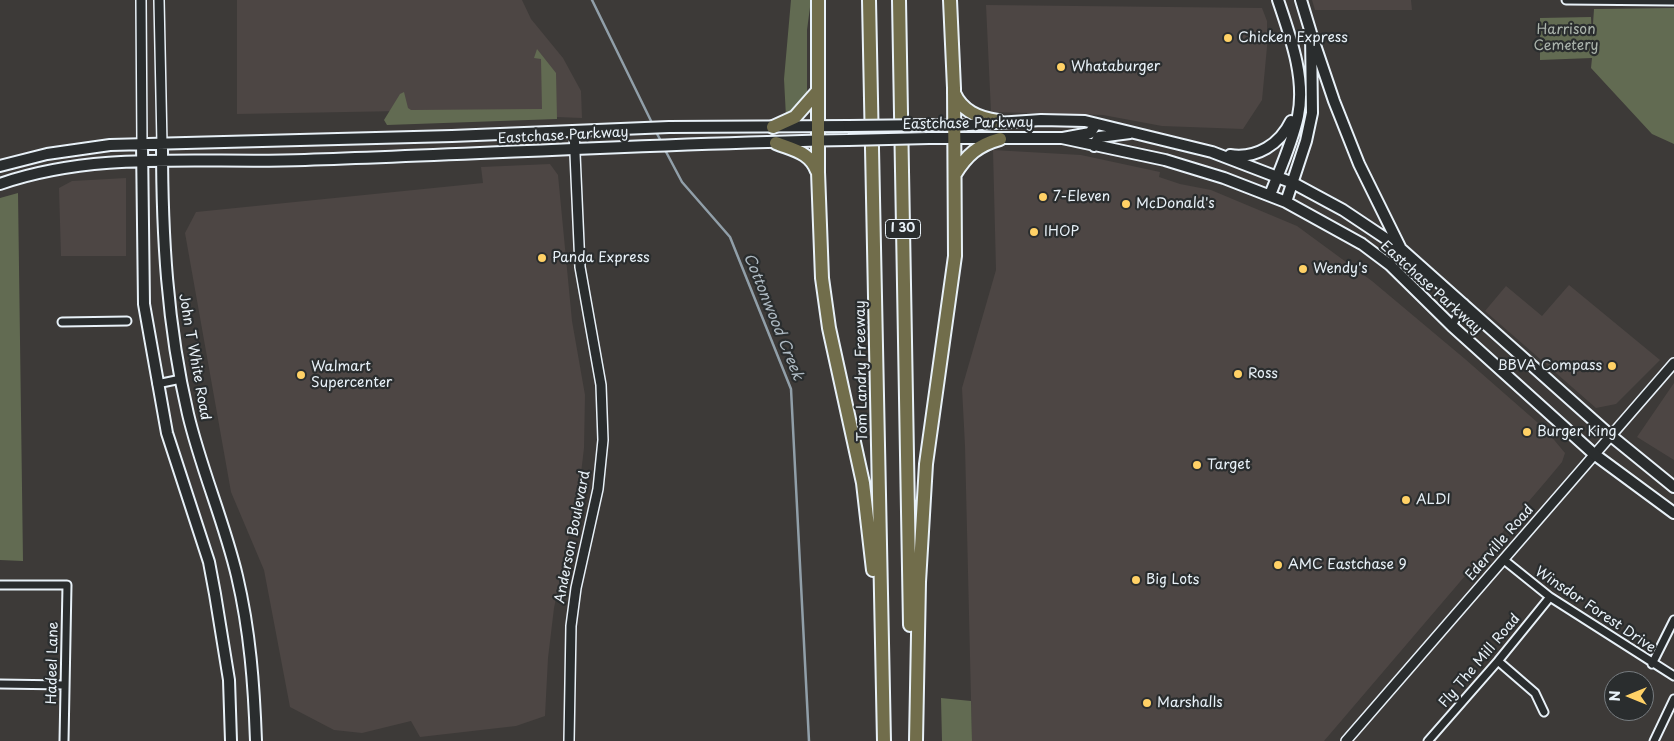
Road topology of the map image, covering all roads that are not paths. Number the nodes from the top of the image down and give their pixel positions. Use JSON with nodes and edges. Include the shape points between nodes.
{"nodes":[{"id":1,"x":141,"y":0,"type":"edge"},
{"id":2,"x":159,"y":0,"type":"edge"},
{"id":3,"x":818,"y":0,"type":"edge"},
{"id":4,"x":869,"y":0,"type":"edge"},
{"id":5,"x":899,"y":0,"type":"edge"},
{"id":6,"x":950,"y":0,"type":"edge"},
{"id":7,"x":1278,"y":0,"type":"edge"},
{"id":8,"x":1301,"y":0,"type":"edge"},
{"id":9,"x":1566,"y":0,"type":"edge"},
{"id":10,"x":1674,"y":1,"type":"edge"},
{"id":11,"x":1311,"y":33,"type":"junction"},
{"id":12,"x":817,"y":92,"type":"junction"},
{"id":13,"x":954,"y":92,"type":"junction"},
{"id":14,"x":1299,"y":107,"type":"junction"},
{"id":15,"x":998,"y":121,"type":"junction"},
{"id":16,"x":1096,"y":124,"type":"junction"},
{"id":17,"x":817,"y":126,"type":"junction"},
{"id":18,"x":773,"y":127,"type":"junction"},
{"id":19,"x":574,"y":131,"type":"junction"},
{"id":20,"x":954,"y":132,"type":"junction"},
{"id":21,"x":1133,"y":132,"type":"junction"},
{"id":22,"x":376,"y":138,"type":"junction"},
{"id":23,"x":1062,"y":138,"type":"junction"},
{"id":24,"x":1000,"y":139,"type":"junction"},
{"id":25,"x":818,"y":140,"type":"junction"},
{"id":26,"x":776,"y":143,"type":"junction"},
{"id":27,"x":142,"y":144,"type":"junction"},
{"id":28,"x":162,"y":144,"type":"junction"},
{"id":29,"x":1094,"y":146,"type":"junction"},
{"id":30,"x":575,"y":148,"type":"junction"},
{"id":31,"x":1212,"y":152,"type":"junction"},
{"id":32,"x":377,"y":158,"type":"junction"},
{"id":33,"x":142,"y":162,"type":"junction"},
{"id":34,"x":162,"y":162,"type":"junction"},
{"id":35,"x":0,"y":166,"type":"edge"},
{"id":36,"x":818,"y":172,"type":"junction"},
{"id":37,"x":955,"y":174,"type":"junction"},
{"id":38,"x":1277,"y":177,"type":"junction"},
{"id":39,"x":1294,"y":183,"type":"junction"},
{"id":40,"x":0,"y":184,"type":"edge"},
{"id":41,"x":1270,"y":195,"type":"junction"},
{"id":42,"x":1286,"y":202,"type":"junction"},
{"id":43,"x":1400,"y":248,"type":"junction"},
{"id":44,"x":1464,"y":303,"type":"junction"},
{"id":45,"x":127,"y":321,"type":"dead end"},
{"id":46,"x":62,"y":322,"type":"dead end"},
{"id":47,"x":1452,"y":326,"type":"junction"},
{"id":48,"x":1674,"y":362,"type":"edge"},
{"id":49,"x":181,"y":379,"type":"junction"},
{"id":50,"x":157,"y":384,"type":"junction"},
{"id":51,"x":1610,"y":435,"type":"junction"},
{"id":52,"x":1594,"y":454,"type":"junction"},
{"id":53,"x":1674,"y":487,"type":"edge"},
{"id":54,"x":1674,"y":513,"type":"edge"},
{"id":55,"x":1504,"y":560,"type":"junction"},
{"id":56,"x":0,"y":585,"type":"edge"},
{"id":57,"x":1550,"y":597,"type":"junction"},
{"id":58,"x":1674,"y":620,"type":"edge"},
{"id":59,"x":881,"y":638,"type":"junction"},
{"id":60,"x":1498,"y":661,"type":"junction"},
{"id":61,"x":1652,"y":664,"type":"junction"},
{"id":62,"x":1674,"y":676,"type":"edge"},
{"id":63,"x":0,"y":684,"type":"edge"},
{"id":64,"x":65,"y":685,"type":"junction"},
{"id":65,"x":1674,"y":699,"type":"edge"},
{"id":66,"x":1544,"y":712,"type":"dead end"},
{"id":67,"x":64,"y":741,"type":"edge"},
{"id":68,"x":231,"y":741,"type":"edge"},
{"id":69,"x":256,"y":741,"type":"edge"},
{"id":70,"x":569,"y":741,"type":"edge"},
{"id":71,"x":884,"y":741,"type":"edge"},
{"id":72,"x":912,"y":741,"type":"edge"},
{"id":73,"x":916,"y":741,"type":"edge"},
{"id":74,"x":1346,"y":741,"type":"edge"},
{"id":75,"x":1428,"y":741,"type":"edge"},
{"id":76,"x":1654,"y":741,"type":"edge"}],
"edges":[{"from":1,"to":27,"type":"street"},
{"from":2,"to":28,"type":"street","name":"John T White Road"},
{"from":3,"to":12,"type":"highway"},
{"from":4,"to":59,"type":"highway","name":"Tom Landry Freeway","number":"I 30"},
{"from":5,"to":72,"type":"highway","number":"I 30"},
{"from":6,"to":13,"type":"highway"},
{"from":7,"to":14,"type":"main road","via":[[1298,71]]},
{"from":8,"to":11,"type":"main road"},
{"from":9,"to":10,"type":"street"},
{"from":11,"to":39,"type":"main road","via":[[1312,113]]},
{"from":11,"to":43,"type":"main road","via":[[1359,164]]},
{"from":12,"to":17,"type":"highway"},
{"from":12,"to":18,"type":"highway","via":[[794,117]]},
{"from":13,"to":15,"type":"highway","via":[[966,109],[985,119]]},
{"from":13,"to":20,"type":"highway"},
{"from":14,"to":31,"type":"main road","via":[[1284,136],[1265,149],[1238,156]]},
{"from":14,"to":38,"type":"main road"},
{"from":15,"to":16,"type":"main road","name":"Eastchase Parkway","via":[[1056,120]]},
{"from":15,"to":20,"type":"main road","name":"Eastchase Parkway"},
{"from":16,"to":21,"type":"main road","name":"Eastchase Parkway"},
{"from":16,"to":23,"type":"main road","via":[[1090,133]]},
{"from":17,"to":18,"type":"main road","name":"Eastchase Parkway"},
{"from":17,"to":20,"type":"main road","name":"Eastchase Parkway","bridge":true,"via":[[929,125]]},
{"from":17,"to":25,"type":"highway"},
{"from":18,"to":19,"type":"main road","name":"Eastchase Parkway","via":[[697,126]]},
{"from":19,"to":22,"type":"main road","name":"Eastchase Parkway"},
{"from":19,"to":30,"type":"street","name":"Anderson Boulevard"},
{"from":20,"to":24,"type":"main road","name":"Eastchase Parkway"},
{"from":20,"to":25,"type":"main road","name":"Eastchase Parkway","bridge":true,"via":[[929,138]]},
{"from":20,"to":37,"type":"highway"},
{"from":21,"to":29,"type":"main road","via":[[1099,137]]},
{"from":21,"to":31,"type":"main road","name":"Eastchase Parkway"},
{"from":22,"to":28,"type":"main road","name":"Eastchase Parkway"},
{"from":22,"to":32,"type":"main road"},
{"from":23,"to":24,"type":"main road","name":"Eastchase Parkway"},
{"from":23,"to":29,"type":"main road","name":"Eastchase Parkway"},
{"from":24,"to":37,"type":"highway","via":[[986,142],[973,150]]},
{"from":25,"to":26,"type":"main road","name":"Eastchase Parkway"},
{"from":25,"to":36,"type":"highway"},
{"from":26,"to":30,"type":"main road","name":"Eastchase Parkway"},
{"from":26,"to":36,"type":"highway","via":[[813,160]]},
{"from":27,"to":28,"type":"main road","name":"Eastchase Parkway"},
{"from":27,"to":33,"type":"main road"},
{"from":27,"to":35,"type":"main road","name":"Eastchase Parkway","via":[[47,154]]},
{"from":28,"to":34,"type":"main road","name":"John T White Road"},
{"from":29,"to":41,"type":"main road","name":"Eastchase Parkway","via":[[1165,160]]},
{"from":30,"to":32,"type":"main road","name":"Eastchase Parkway"},
{"from":30,"to":70,"type":"street","name":"Anderson Boulevard","via":[[580,267],[601,385],[603,440],[598,489],[571,626]]},
{"from":31,"to":38,"type":"main road","name":"Eastchase Parkway"},
{"from":32,"to":34,"type":"main road","name":"Eastchase Parkway"},
{"from":33,"to":34,"type":"main road","name":"Eastchase Parkway"},
{"from":33,"to":40,"type":"main road","name":"Eastchase Parkway","via":[[72,165],[26,174]]},
{"from":33,"to":50,"type":"main road","via":[[144,304]]},
{"from":34,"to":49,"type":"main road","name":"John T White Road","via":[[169,299]]},
{"from":36,"to":59,"type":"highway","via":[[822,278],[863,483]]},
{"from":37,"to":73,"type":"highway","via":[[955,256],[926,464],[919,582]]},
{"from":38,"to":39,"type":"main road","name":"Eastchase Parkway"},
{"from":38,"to":41,"type":"main road"},
{"from":39,"to":42,"type":"main road"},
{"from":39,"to":43,"type":"main road","name":"Eastchase Parkway"},
{"from":41,"to":42,"type":"main road","name":"Eastchase Parkway"},
{"from":42,"to":47,"type":"main road","name":"Eastchase Parkway","via":[[1362,244],[1390,265]]},
{"from":43,"to":44,"type":"main road","name":"Eastchase Parkway"},
{"from":44,"to":47,"type":"street"},
{"from":44,"to":51,"type":"main road","name":"Eastchase Parkway"},
{"from":45,"to":46,"type":"street"},
{"from":47,"to":52,"type":"main road","name":"Eastchase Parkway"},
{"from":48,"to":51,"type":"street","name":"Ederville Road"},
{"from":49,"to":50,"type":"street"},
{"from":49,"to":69,"type":"main road","name":"John T White Road","via":[[239,584],[254,674]]},
{"from":50,"to":68,"type":"main road","via":[[167,433],[209,562],[229,680]]},
{"from":51,"to":52,"type":"street","name":"Ederville Road"},
{"from":51,"to":53,"type":"main road","name":"Eastchase Parkway"},
{"from":52,"to":54,"type":"main road","name":"Eastchase Parkway"},
{"from":52,"to":55,"type":"street","name":"Ederville Road"},
{"from":55,"to":57,"type":"street","name":"Winsdor Forest Drive"},
{"from":55,"to":74,"type":"street","name":"Ederville Road"},
{"from":56,"to":64,"type":"street","name":"Hadeel Lane","via":[[67,585]]},
{"from":57,"to":60,"type":"street","name":"Fly The Mill Road"},
{"from":57,"to":61,"type":"street","name":"Winsdor Forest Drive"},
{"from":58,"to":61,"type":"street"},
{"from":59,"to":71,"type":"highway","name":"Tom Landry Freeway","number":"I 30"},
{"from":60,"to":66,"type":"street","via":[[1535,693]]},
{"from":60,"to":75,"type":"street","name":"Fly The Mill Road"},
{"from":61,"to":62,"type":"street","name":"Winsdor Forest Drive"},
{"from":63,"to":64,"type":"street"},
{"from":64,"to":67,"type":"street","name":"Hadeel Lane"},
{"from":65,"to":76,"type":"street"}]}
